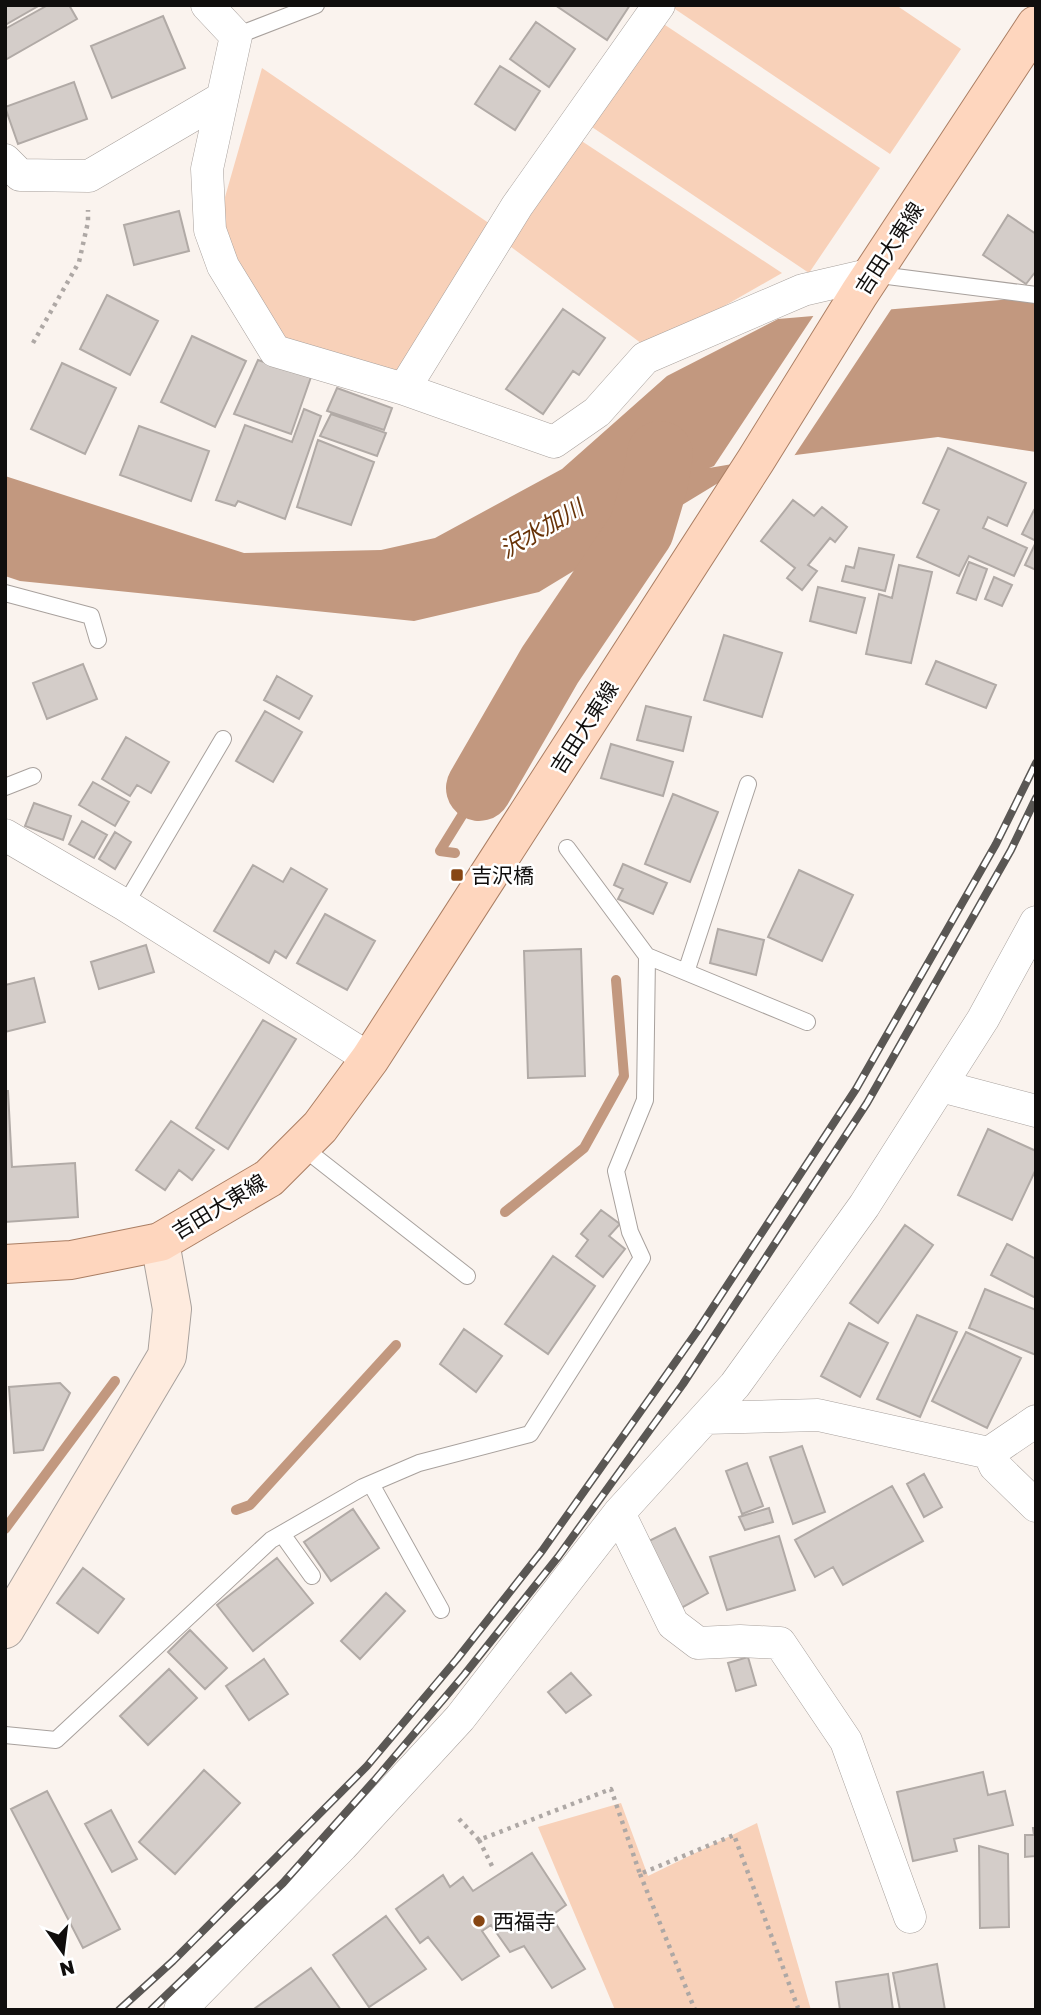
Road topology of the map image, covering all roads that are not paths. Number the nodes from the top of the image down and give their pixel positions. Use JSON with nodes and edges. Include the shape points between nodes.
{"nodes":[{"id":1,"x":207,"y":5,"type":"edge"},
{"id":2,"x":316,"y":5,"type":"edge"},
{"id":3,"x":659,"y":5,"type":"edge"},
{"id":4,"x":1036,"y":24,"type":"edge"},
{"id":5,"x":236,"y":36,"type":"junction"},
{"id":6,"x":222,"y":98,"type":"junction"},
{"id":7,"x":5,"y":160,"type":"edge"},
{"id":8,"x":865,"y":284,"type":"junction"},
{"id":9,"x":1036,"y":295,"type":"edge"},
{"id":10,"x":404,"y":389,"type":"junction"},
{"id":11,"x":5,"y":593,"type":"edge"},
{"id":12,"x":99,"y":640,"type":"dead end"},
{"id":13,"x":223,"y":738,"type":"dead end"},
{"id":14,"x":33,"y":776,"type":"dead end"},
{"id":15,"x":748,"y":784,"type":"dead end"},
{"id":16,"x":5,"y":787,"type":"edge"},
{"id":17,"x":5,"y":835,"type":"edge"},
{"id":18,"x":567,"y":848,"type":"dead end"},
{"id":19,"x":125,"y":905,"type":"junction"},
{"id":20,"x":1036,"y":922,"type":"edge"},
{"id":21,"x":647,"y":956,"type":"junction"},
{"id":22,"x":686,"y":972,"type":"junction"},
{"id":23,"x":807,"y":1022,"type":"dead end"},
{"id":24,"x":370,"y":1059,"type":"junction"},
{"id":25,"x":941,"y":1086,"type":"junction"},
{"id":26,"x":1036,"y":1111,"type":"edge"},
{"id":27,"x":301,"y":1146,"type":"junction"},
{"id":28,"x":160,"y":1241,"type":"junction"},
{"id":29,"x":5,"y":1264,"type":"edge"},
{"id":30,"x":467,"y":1276,"type":"dead end"},
{"id":31,"x":705,"y":1418,"type":"junction"},
{"id":32,"x":1036,"y":1421,"type":"edge"},
{"id":33,"x":989,"y":1453,"type":"junction"},
{"id":34,"x":371,"y":1484,"type":"junction"},
{"id":35,"x":1036,"y":1506,"type":"edge"},
{"id":36,"x":619,"y":1513,"type":"junction"},
{"id":37,"x":282,"y":1534,"type":"junction"},
{"id":38,"x":312,"y":1576,"type":"dead end"},
{"id":39,"x":440,"y":1610,"type":"dead end"},
{"id":40,"x":5,"y":1629,"type":"edge"},
{"id":41,"x":5,"y":1735,"type":"edge"},
{"id":42,"x":910,"y":1917,"type":"dead end"},
{"id":43,"x":180,"y":2010,"type":"edge"}],
"edges":[{"from":1,"to":5,"type":"street"},
{"from":2,"to":5,"type":"lane"},
{"from":3,"to":10,"type":"street","via":[[517,206]]},
{"from":4,"to":8,"type":"main road","name":"吉田大東線"},
{"from":5,"to":6,"type":"street"},
{"from":6,"to":7,"type":"street","via":[[89,176],[20,175]]},
{"from":6,"to":10,"type":"street","via":[[207,169],[210,230],[223,266],[275,351]]},
{"from":8,"to":9,"type":"lane"},
{"from":8,"to":10,"type":"street","via":[[803,290],[645,358],[597,412],[554,442]]},
{"from":8,"to":24,"type":"main road","name":"吉田大東線"},
{"from":11,"to":12,"type":"lane","via":[[91,616]]},
{"from":13,"to":19,"type":"lane"},
{"from":14,"to":16,"type":"lane"},
{"from":15,"to":22,"type":"lane"},
{"from":17,"to":19,"type":"street"},
{"from":18,"to":21,"type":"lane"},
{"from":19,"to":24,"type":"street"},
{"from":20,"to":25,"type":"street"},
{"from":21,"to":22,"type":"lane"},
{"from":21,"to":34,"type":"lane","via":[[645,1100],[616,1171],[630,1232],[642,1258],[530,1434],[419,1463]]},
{"from":22,"to":23,"type":"lane"},
{"from":24,"to":27,"type":"main road","name":"吉田大東線"},
{"from":25,"to":26,"type":"street"},
{"from":25,"to":31,"type":"street","via":[[864,1206],[735,1385]]},
{"from":27,"to":28,"type":"main road","name":"吉田大東線","via":[[269,1178]]},
{"from":27,"to":30,"type":"lane"},
{"from":28,"to":29,"type":"main road","name":"吉田大東線","via":[[71,1260]]},
{"from":28,"to":40,"type":"street","via":[[172,1309],[167,1356]]},
{"from":31,"to":33,"type":"street","via":[[818,1415]]},
{"from":31,"to":36,"type":"street"},
{"from":32,"to":33,"type":"street"},
{"from":33,"to":35,"type":"street","via":[[995,1466]]},
{"from":34,"to":37,"type":"lane"},
{"from":34,"to":39,"type":"lane"},
{"from":36,"to":42,"type":"street","via":[[673,1624],[698,1643],[780,1643],[846,1741]]},
{"from":36,"to":43,"type":"street","via":[[460,1718]]},
{"from":37,"to":38,"type":"lane"},
{"from":37,"to":41,"type":"lane","via":[[56,1740]]}]}
